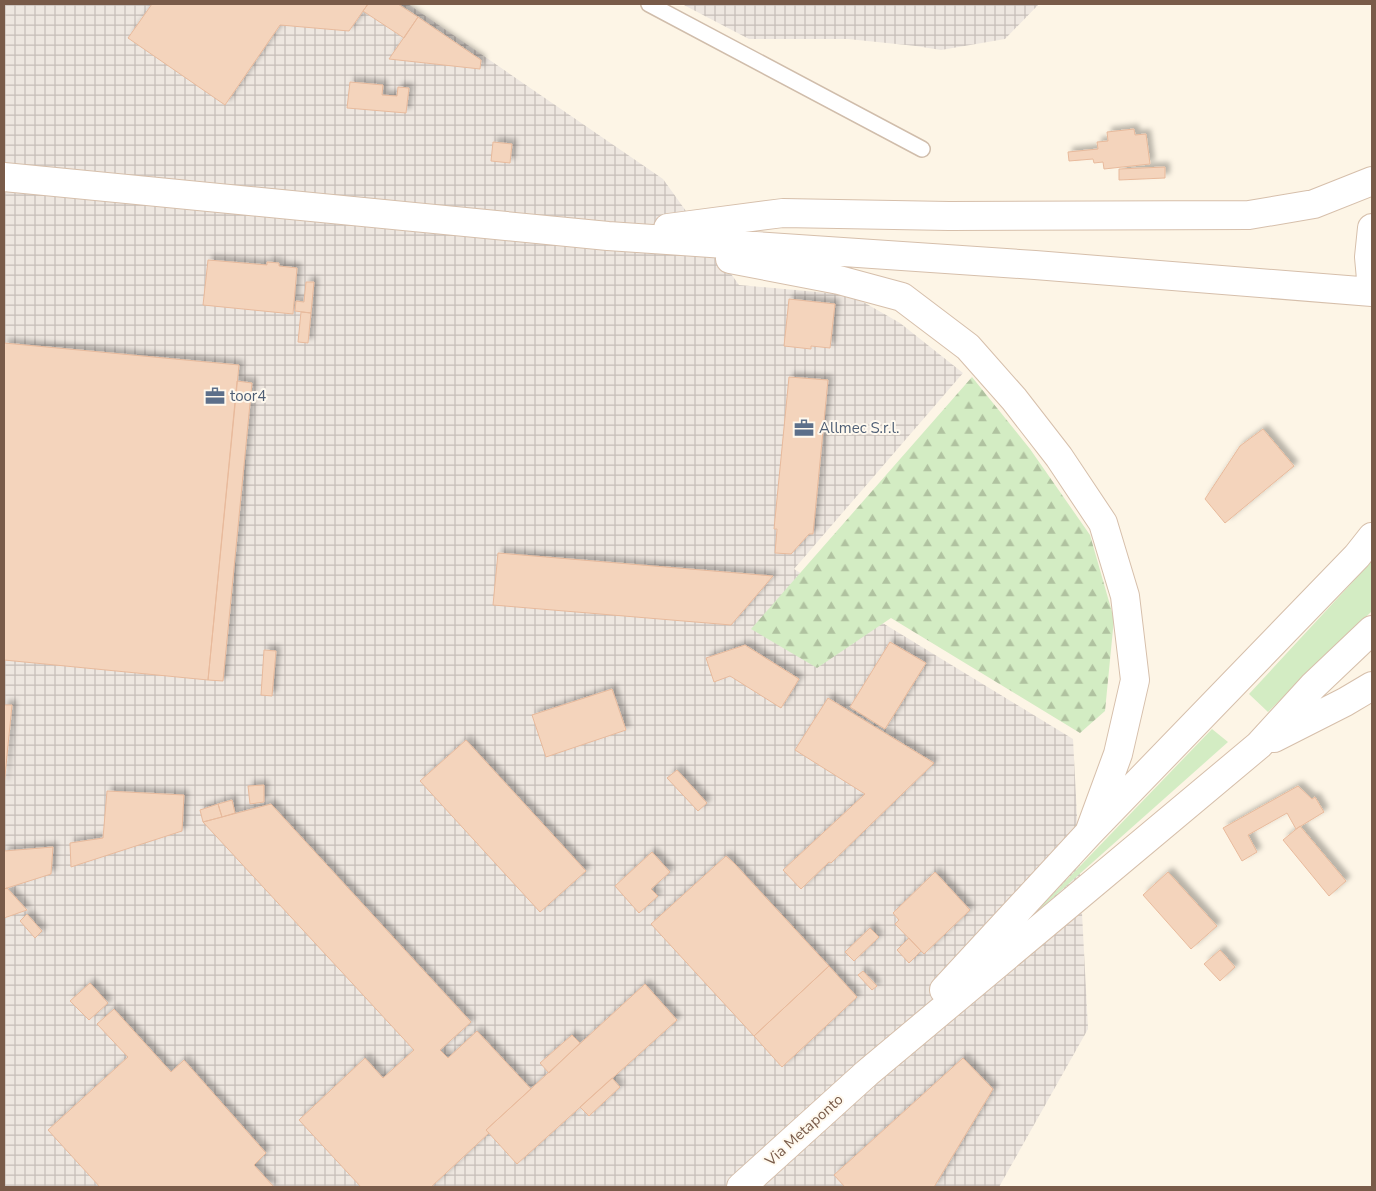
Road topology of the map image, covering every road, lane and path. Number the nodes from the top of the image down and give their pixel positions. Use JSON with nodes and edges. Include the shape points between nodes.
{"nodes":[{"id":1,"x":649,"y":4,"type":"edge"},
{"id":2,"x":922,"y":149,"type":"dead end"},
{"id":3,"x":4,"y":177,"type":"edge"},
{"id":4,"x":1372,"y":181,"type":"edge"},
{"id":5,"x":1372,"y":228,"type":"edge"},
{"id":6,"x":608,"y":236,"type":"junction"},
{"id":7,"x":1372,"y":291,"type":"edge"},
{"id":8,"x":1372,"y":536,"type":"edge"},
{"id":9,"x":1372,"y":630,"type":"edge"},
{"id":10,"x":1372,"y":686,"type":"edge"},
{"id":11,"x":1259,"y":745,"type":"junction"},
{"id":12,"x":1089,"y":833,"type":"junction"},
{"id":13,"x":867,"y":1073,"type":"junction"},
{"id":14,"x":742,"y":1187,"type":"edge"}],
"edges":[{"from":1,"to":2,"type":"lane"},
{"from":3,"to":6,"type":"main road"},
{"from":4,"to":6,"type":"main road","via":[[1314,204],[1249,215],[949,216],[783,212]]},
{"from":5,"to":7,"type":"main road","via":[[1369,257]]},
{"from":6,"to":7,"type":"main road"},
{"from":6,"to":12,"type":"main road","via":[[839,280],[902,297],[968,347],[1014,399],[1060,457],[1103,523],[1125,596],[1135,680],[1118,754]]},
{"from":8,"to":12,"type":"main road","via":[[1357,556]]},
{"from":9,"to":11,"type":"main road","via":[[1313,686]]},
{"from":10,"to":11,"type":"main road"},
{"from":11,"to":13,"type":"main road"},
{"from":12,"to":13,"type":"main road"},
{"from":13,"to":14,"type":"main road","name":"Via Metaponto"}]}
